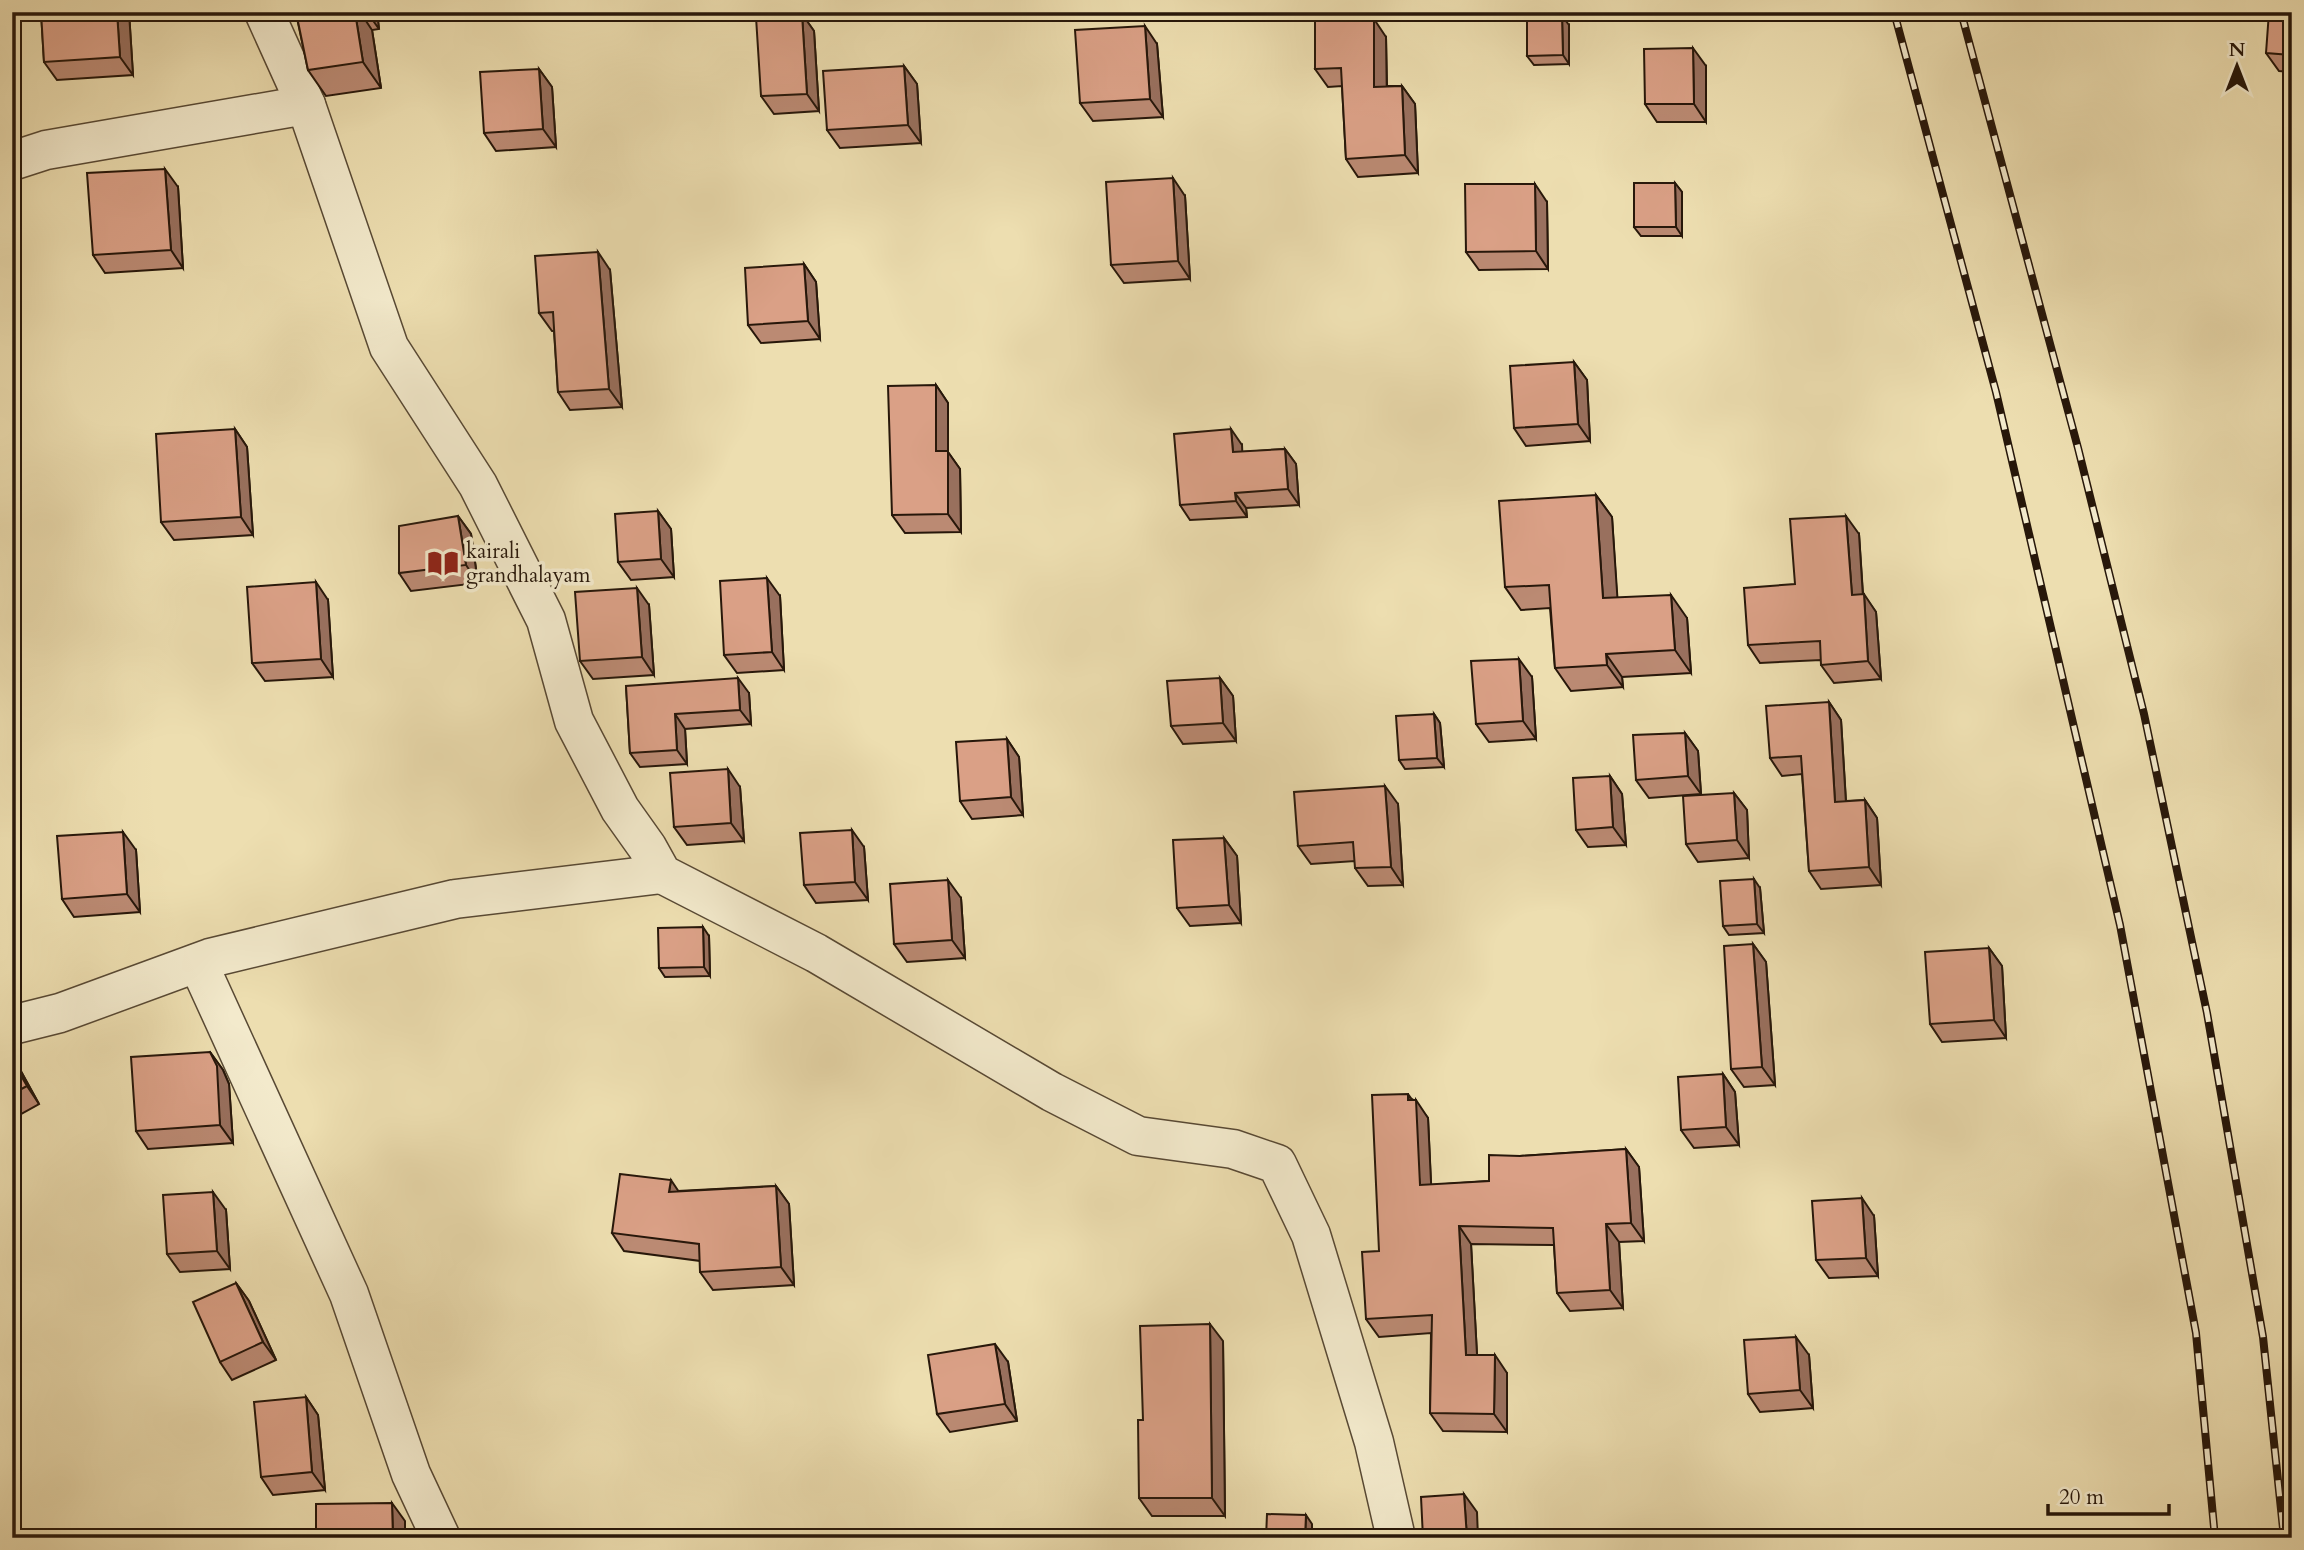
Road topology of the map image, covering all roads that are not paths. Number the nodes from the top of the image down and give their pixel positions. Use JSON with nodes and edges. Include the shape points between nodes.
{"nodes":[{"id":1,"x":264,"y":12,"type":"edge"},
{"id":2,"x":306,"y":105,"type":"junction"},
{"id":3,"x":12,"y":161,"type":"edge"},
{"id":4,"x":662,"y":874,"type":"junction"},
{"id":5,"x":198,"y":963,"type":"junction"},
{"id":6,"x":12,"y":1025,"type":"edge"},
{"id":7,"x":441,"y":1538,"type":"edge"},
{"id":8,"x":1396,"y":1538,"type":"edge"}],
"edges":[{"from":1,"to":2,"type":"street"},
{"from":2,"to":3,"type":"street","via":[[46,150]]},
{"from":2,"to":4,"type":"street","via":[[389,347],[478,485],[546,620],[574,721],[620,809]]},
{"from":4,"to":5,"type":"street","via":[[455,899]]},
{"from":4,"to":8,"type":"street","via":[[816,953],[1052,1092],[1138,1136],[1233,1149],[1277,1164],[1311,1235],[1374,1442]]},
{"from":5,"to":6,"type":"street","via":[[60,1013]]},
{"from":5,"to":7,"type":"street","via":[[349,1294],[411,1474]]}]}
